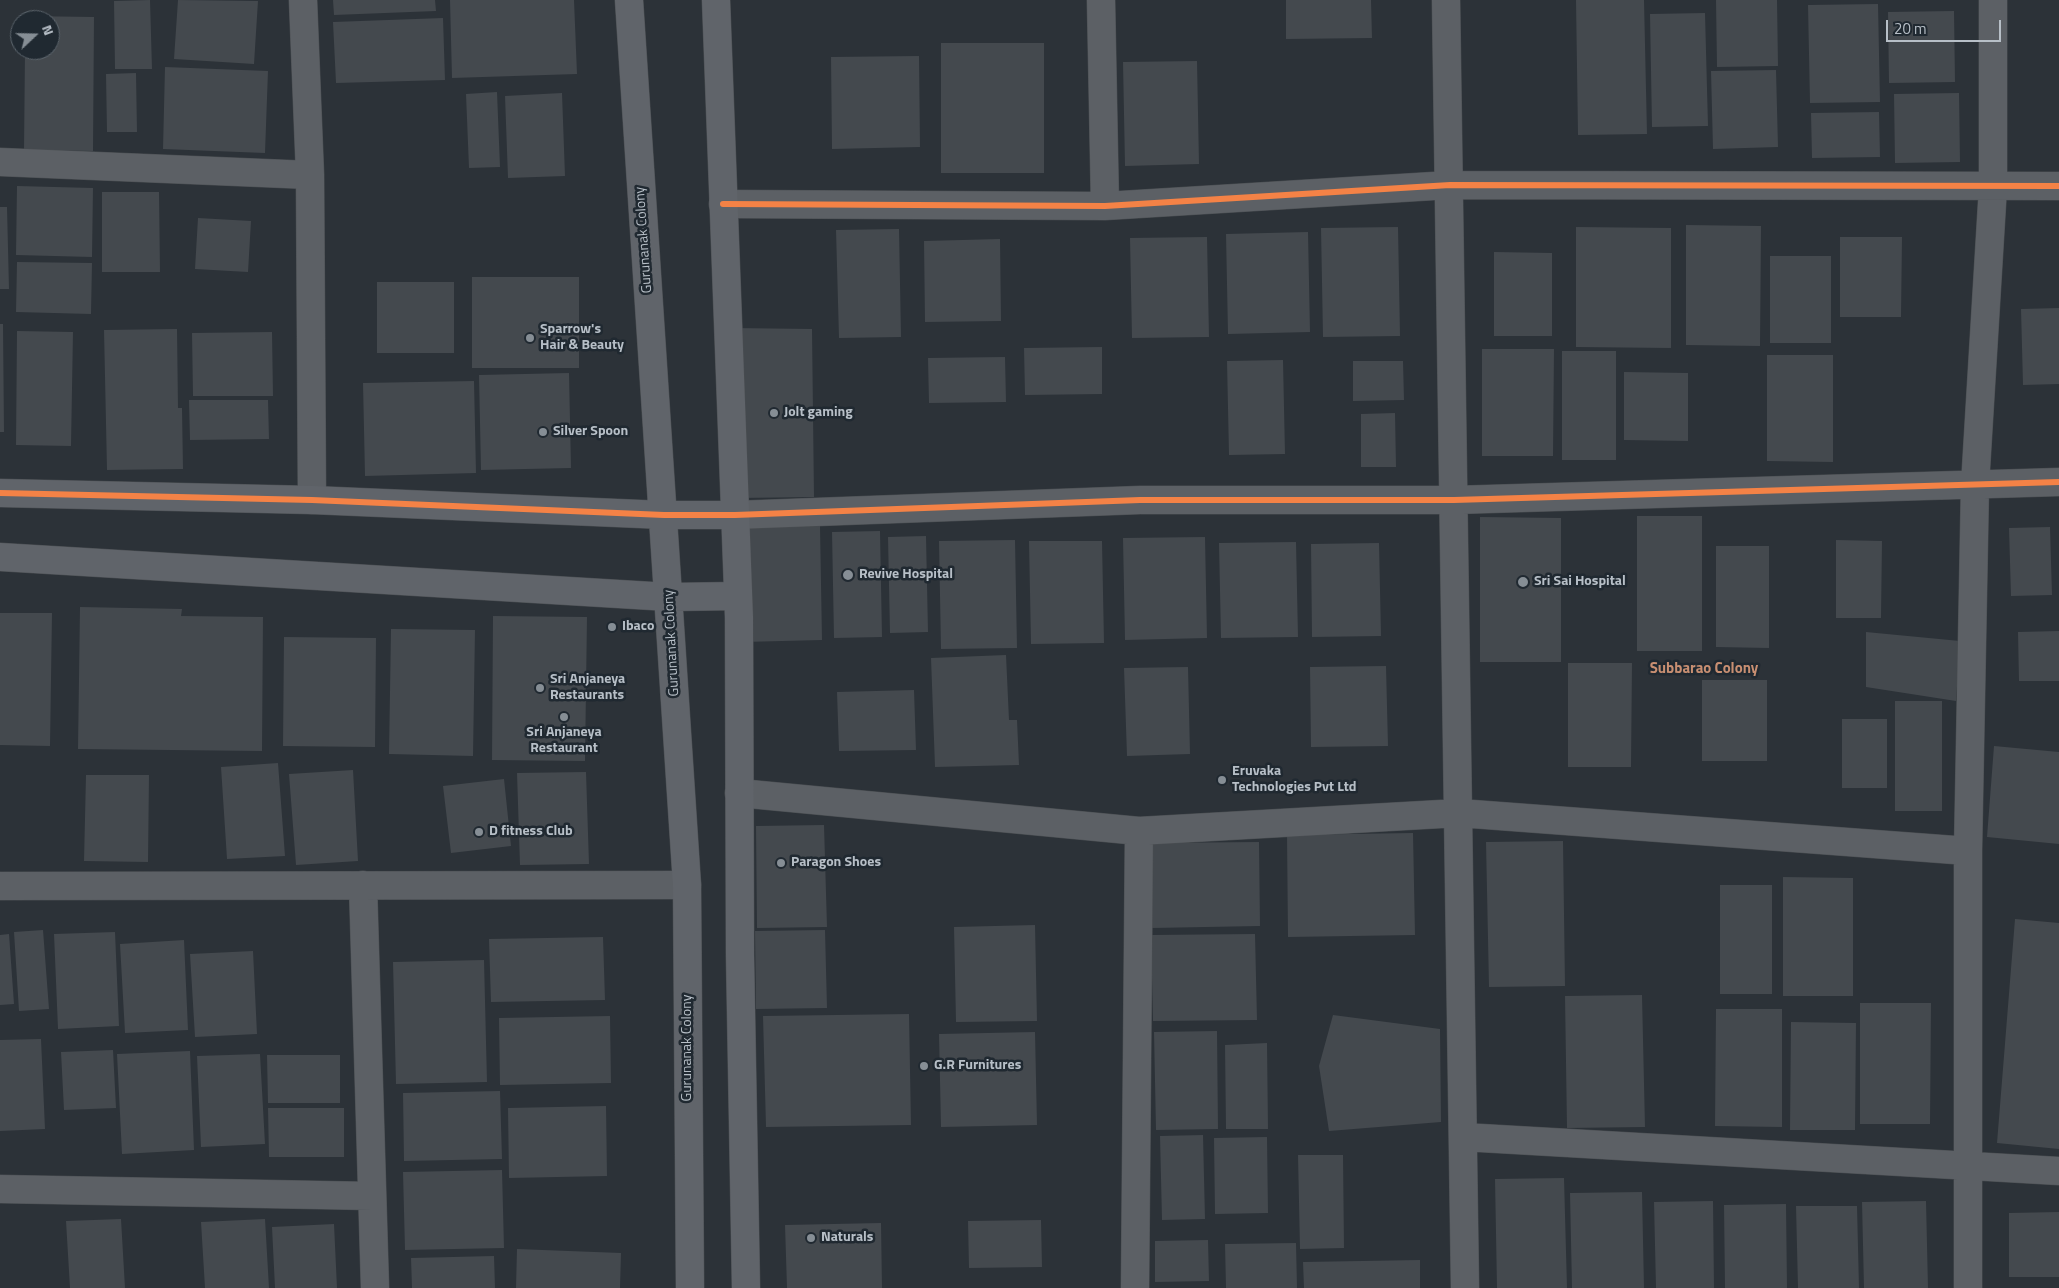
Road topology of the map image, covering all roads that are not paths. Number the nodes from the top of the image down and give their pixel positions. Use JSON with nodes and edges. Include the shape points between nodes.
{"nodes":[{"id":1,"x":303,"y":0,"type":"edge"},
{"id":2,"x":629,"y":0,"type":"edge"},
{"id":3,"x":716,"y":0,"type":"edge"},
{"id":4,"x":1101,"y":0,"type":"edge"},
{"id":5,"x":1446,"y":0,"type":"edge"},
{"id":6,"x":1993,"y":0,"type":"edge"},
{"id":7,"x":0,"y":162,"type":"edge"},
{"id":8,"x":310,"y":175,"type":"junction"},
{"id":9,"x":1450,"y":185,"type":"junction"},
{"id":10,"x":2059,"y":186,"type":"edge"},
{"id":11,"x":1993,"y":187,"type":"junction"},
{"id":12,"x":723,"y":204,"type":"junction"},
{"id":13,"x":1105,"y":206,"type":"junction"},
{"id":14,"x":2059,"y":482,"type":"edge"},
{"id":15,"x":1975,"y":485,"type":"junction"},
{"id":16,"x":0,"y":493,"type":"edge"},
{"id":17,"x":312,"y":500,"type":"junction"},
{"id":18,"x":1454,"y":500,"type":"junction"},
{"id":19,"x":664,"y":515,"type":"junction"},
{"id":20,"x":735,"y":515,"type":"junction"},
{"id":21,"x":0,"y":557,"type":"edge"},
{"id":22,"x":738,"y":596,"type":"junction"},
{"id":23,"x":669,"y":597,"type":"junction"},
{"id":24,"x":739,"y":793,"type":"junction"},
{"id":25,"x":1459,"y":813,"type":"junction"},
{"id":26,"x":1139,"y":831,"type":"junction"},
{"id":27,"x":1968,"y":851,"type":"junction"},
{"id":28,"x":364,"y":885,"type":"junction"},
{"id":29,"x":687,"y":885,"type":"junction"},
{"id":30,"x":0,"y":886,"type":"edge"},
{"id":31,"x":1463,"y":1137,"type":"junction"},
{"id":32,"x":1968,"y":1166,"type":"junction"},
{"id":33,"x":2059,"y":1171,"type":"edge"},
{"id":34,"x":0,"y":1189,"type":"edge"},
{"id":35,"x":372,"y":1196,"type":"junction"},
{"id":36,"x":375,"y":1288,"type":"edge"},
{"id":37,"x":690,"y":1288,"type":"edge"},
{"id":38,"x":746,"y":1288,"type":"edge"},
{"id":39,"x":1135,"y":1288,"type":"edge"},
{"id":40,"x":1466,"y":1288,"type":"edge"},
{"id":41,"x":1968,"y":1288,"type":"edge"}],
"edges":[{"from":1,"to":8,"type":"street"},
{"from":2,"to":19,"type":"street","name":"Gurunanak Colony"},
{"from":3,"to":12,"type":"street"},
{"from":4,"to":13,"type":"street"},
{"from":5,"to":9,"type":"street"},
{"from":6,"to":11,"type":"street"},
{"from":7,"to":8,"type":"street"},
{"from":8,"to":17,"type":"street"},
{"from":9,"to":11,"type":"street"},
{"from":9,"to":13,"type":"street"},
{"from":9,"to":18,"type":"street"},
{"from":10,"to":11,"type":"street"},
{"from":11,"to":15,"type":"street"},
{"from":12,"to":13,"type":"street"},
{"from":12,"to":20,"type":"street"},
{"from":14,"to":15,"type":"street"},
{"from":15,"to":18,"type":"street"},
{"from":15,"to":27,"type":"street"},
{"from":16,"to":17,"type":"street"},
{"from":17,"to":19,"type":"street"},
{"from":18,"to":20,"type":"street","via":[[1140,500]]},
{"from":18,"to":25,"type":"street"},
{"from":19,"to":20,"type":"street"},
{"from":19,"to":23,"type":"street","name":"Gurunanak Colony"},
{"from":20,"to":22,"type":"street"},
{"from":21,"to":23,"type":"street"},
{"from":22,"to":23,"type":"street"},
{"from":22,"to":24,"type":"street"},
{"from":23,"to":29,"type":"street","name":"Gurunanak Colony"},
{"from":24,"to":26,"type":"street"},
{"from":24,"to":38,"type":"street"},
{"from":25,"to":26,"type":"street"},
{"from":25,"to":27,"type":"street"},
{"from":25,"to":31,"type":"street"},
{"from":26,"to":39,"type":"street"},
{"from":27,"to":32,"type":"street"},
{"from":28,"to":29,"type":"street"},
{"from":28,"to":30,"type":"street"},
{"from":28,"to":35,"type":"street"},
{"from":29,"to":37,"type":"street","name":"Gurunanak Colony"},
{"from":31,"to":32,"type":"street"},
{"from":31,"to":40,"type":"street"},
{"from":32,"to":33,"type":"street"},
{"from":32,"to":41,"type":"street"},
{"from":34,"to":35,"type":"street"},
{"from":35,"to":36,"type":"street"}]}
